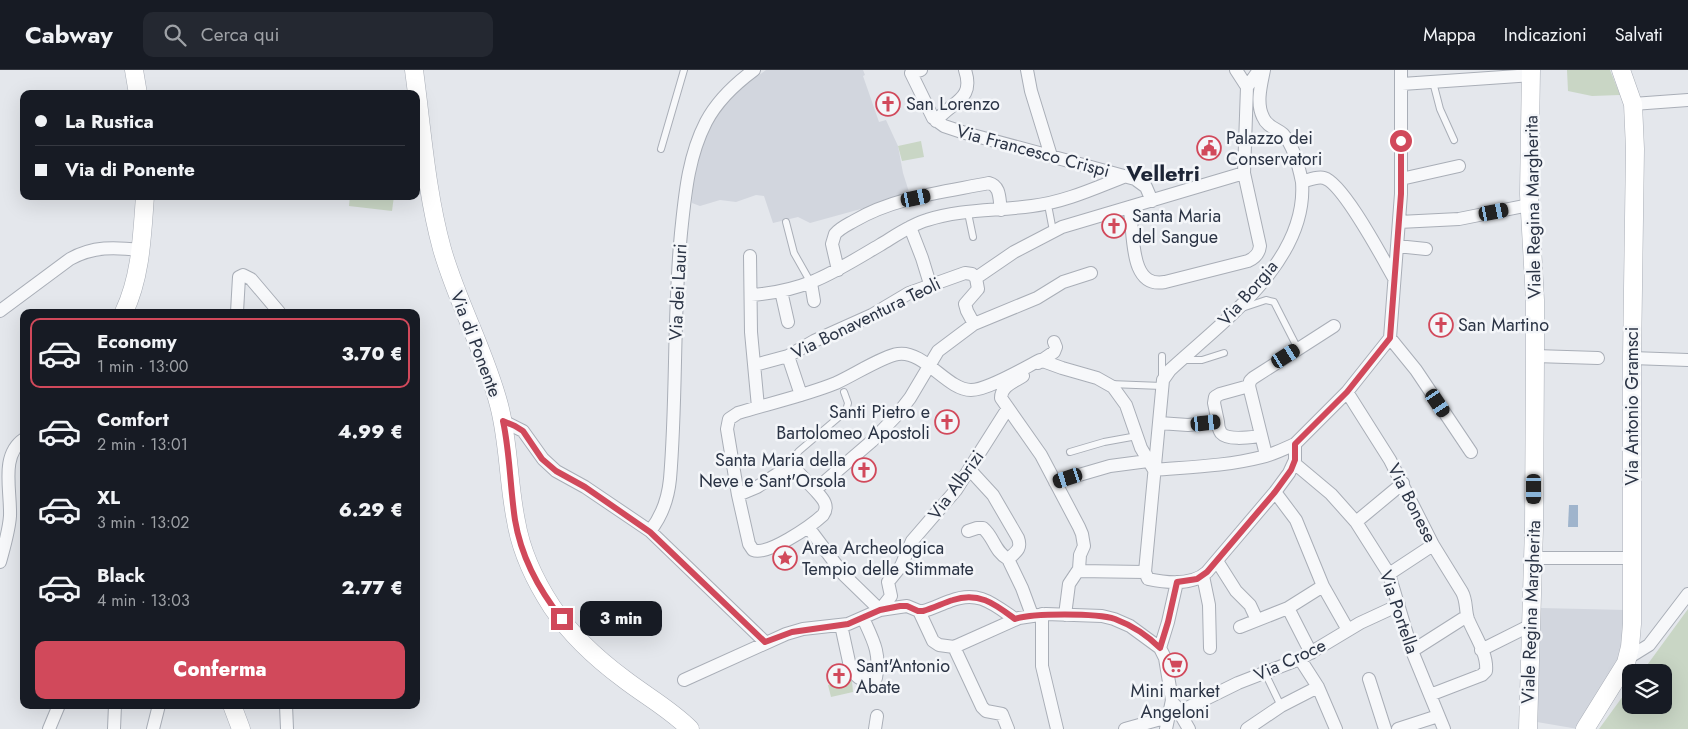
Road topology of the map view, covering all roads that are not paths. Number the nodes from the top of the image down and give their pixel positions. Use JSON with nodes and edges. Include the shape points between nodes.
{"nodes":[{"id":1,"x":134,"y":70,"type":"edge"},
{"id":2,"x":414,"y":70,"type":"edge"},
{"id":3,"x":684,"y":70,"type":"edge"},
{"id":4,"x":754,"y":70,"type":"edge"},
{"id":5,"x":965,"y":70,"type":"edge"},
{"id":6,"x":1028,"y":70,"type":"edge"},
{"id":7,"x":1236,"y":70,"type":"edge"},
{"id":8,"x":1259,"y":70,"type":"edge"},
{"id":9,"x":1264,"y":70,"type":"edge"},
{"id":10,"x":1401,"y":70,"type":"edge"},
{"id":11,"x":1621,"y":70,"type":"edge"},
{"id":12,"x":1629,"y":70,"type":"edge"},
{"id":13,"x":916,"y":72,"type":"edge"},
{"id":14,"x":1532,"y":73,"type":"edge"},
{"id":15,"x":1433,"y":82,"type":"junction"},
{"id":16,"x":1402,"y":84,"type":"junction"},
{"id":17,"x":1247,"y":87,"type":"junction"},
{"id":18,"x":137,"y":90,"type":"edge"},
{"id":19,"x":417,"y":90,"type":"edge"},
{"id":20,"x":1688,"y":100,"type":"edge"},
{"id":21,"x":1633,"y":104,"type":"junction"},
{"id":22,"x":420,"y":113,"type":"edge"},
{"id":23,"x":936,"y":121,"type":"junction"},
{"id":24,"x":1454,"y":140,"type":"dead end"},
{"id":25,"x":660,"y":149,"type":"dead end"},
{"id":26,"x":1051,"y":156,"type":"junction"},
{"id":27,"x":1459,"y":166,"type":"dead end"},
{"id":28,"x":1244,"y":173,"type":"junction"},
{"id":29,"x":1126,"y":176,"type":"junction"},
{"id":30,"x":1401,"y":178,"type":"junction"},
{"id":31,"x":1302,"y":182,"type":"junction"},
{"id":32,"x":145,"y":200,"type":"edge"},
{"id":33,"x":1152,"y":201,"type":"junction"},
{"id":34,"x":1529,"y":205,"type":"junction"},
{"id":35,"x":1129,"y":207,"type":"junction"},
{"id":36,"x":1001,"y":210,"type":"junction"},
{"id":37,"x":1049,"y":210,"type":"dead end"},
{"id":38,"x":968,"y":213,"type":"junction"},
{"id":39,"x":786,"y":222,"type":"dead end"},
{"id":40,"x":1399,"y":222,"type":"junction"},
{"id":41,"x":910,"y":227,"type":"junction"},
{"id":42,"x":1053,"y":231,"type":"junction"},
{"id":43,"x":973,"y":237,"type":"dead end"},
{"id":44,"x":1397,"y":246,"type":"junction"},
{"id":45,"x":1426,"y":249,"type":"dead end"},
{"id":46,"x":140,"y":250,"type":"junction"},
{"id":47,"x":750,"y":256,"type":"dead end"},
{"id":48,"x":838,"y":270,"type":"junction"},
{"id":49,"x":1091,"y":273,"type":"dead end"},
{"id":50,"x":976,"y":278,"type":"junction"},
{"id":51,"x":1394,"y":278,"type":"junction"},
{"id":52,"x":811,"y":283,"type":"junction"},
{"id":53,"x":930,"y":284,"type":"junction"},
{"id":54,"x":781,"y":292,"type":"junction"},
{"id":55,"x":751,"y":295,"type":"junction"},
{"id":56,"x":814,"y":301,"type":"dead end"},
{"id":57,"x":125,"y":309,"type":"edge"},
{"id":58,"x":237,"y":309,"type":"edge"},
{"id":59,"x":276,"y":309,"type":"edge"},
{"id":60,"x":0,"y":311,"type":"edge"},
{"id":61,"x":1236,"y":311,"type":"junction"},
{"id":62,"x":788,"y":322,"type":"dead end"},
{"id":63,"x":974,"y":324,"type":"junction"},
{"id":64,"x":1334,"y":326,"type":"dead end"},
{"id":65,"x":1390,"y":338,"type":"junction"},
{"id":66,"x":1054,"y":342,"type":"dead end"},
{"id":67,"x":1298,"y":349,"type":"junction"},
{"id":68,"x":1224,"y":353,"type":"dead end"},
{"id":69,"x":788,"y":356,"type":"junction"},
{"id":70,"x":1162,"y":356,"type":"dead end"},
{"id":71,"x":1535,"y":356,"type":"junction"},
{"id":72,"x":1598,"y":358,"type":"dead end"},
{"id":73,"x":1632,"y":358,"type":"junction"},
{"id":74,"x":1040,"y":360,"type":"junction"},
{"id":75,"x":1181,"y":360,"type":"junction"},
{"id":76,"x":1688,"y":360,"type":"edge"},
{"id":77,"x":755,"y":365,"type":"junction"},
{"id":78,"x":929,"y":366,"type":"junction"},
{"id":79,"x":1109,"y":384,"type":"junction"},
{"id":80,"x":1162,"y":386,"type":"junction"},
{"id":81,"x":1250,"y":386,"type":"junction"},
{"id":82,"x":844,"y":392,"type":"dead end"},
{"id":83,"x":1347,"y":392,"type":"junction"},
{"id":84,"x":801,"y":395,"type":"junction"},
{"id":85,"x":758,"y":407,"type":"junction"},
{"id":86,"x":1008,"y":408,"type":"junction"},
{"id":87,"x":503,"y":421,"type":"junction"},
{"id":88,"x":1218,"y":422,"type":"junction"},
{"id":89,"x":1159,"y":423,"type":"junction"},
{"id":90,"x":1137,"y":436,"type":"junction"},
{"id":91,"x":1261,"y":436,"type":"junction"},
{"id":92,"x":20,"y":443,"type":"edge"},
{"id":93,"x":1295,"y":444,"type":"junction"},
{"id":94,"x":1070,"y":452,"type":"dead end"},
{"id":95,"x":1471,"y":452,"type":"dead end"},
{"id":96,"x":1266,"y":455,"type":"junction"},
{"id":97,"x":1294,"y":463,"type":"junction"},
{"id":98,"x":1151,"y":466,"type":"junction"},
{"id":99,"x":792,"y":469,"type":"junction"},
{"id":100,"x":970,"y":470,"type":"junction"},
{"id":101,"x":1055,"y":482,"type":"junction"},
{"id":102,"x":1403,"y":483,"type":"junction"},
{"id":103,"x":815,"y":490,"type":"junction"},
{"id":104,"x":1275,"y":492,"type":"junction"},
{"id":105,"x":738,"y":495,"type":"junction"},
{"id":106,"x":1356,"y":522,"type":"junction"},
{"id":107,"x":808,"y":527,"type":"junction"},
{"id":108,"x":968,"y":531,"type":"dead end"},
{"id":109,"x":650,"y":532,"type":"junction"},
{"id":110,"x":1433,"y":545,"type":"junction"},
{"id":111,"x":1533,"y":558,"type":"junction"},
{"id":112,"x":1632,"y":558,"type":"junction"},
{"id":113,"x":1008,"y":559,"type":"junction"},
{"id":114,"x":1217,"y":561,"type":"junction"},
{"id":115,"x":0,"y":562,"type":"edge"},
{"id":116,"x":1078,"y":572,"type":"junction"},
{"id":117,"x":1389,"y":574,"type":"junction"},
{"id":118,"x":1145,"y":575,"type":"junction"},
{"id":119,"x":1203,"y":576,"type":"junction"},
{"id":120,"x":1177,"y":582,"type":"junction"},
{"id":121,"x":1324,"y":586,"type":"junction"},
{"id":122,"x":1688,"y":594,"type":"edge"},
{"id":123,"x":1399,"y":605,"type":"junction"},
{"id":124,"x":1288,"y":608,"type":"junction"},
{"id":125,"x":880,"y":610,"type":"junction"},
{"id":126,"x":918,"y":611,"type":"junction"},
{"id":127,"x":1037,"y":615,"type":"junction"},
{"id":128,"x":1065,"y":615,"type":"junction"},
{"id":129,"x":1467,"y":616,"type":"junction"},
{"id":130,"x":863,"y":618,"type":"junction"},
{"id":131,"x":1015,"y":619,"type":"junction"},
{"id":132,"x":1257,"y":620,"type":"junction"},
{"id":133,"x":841,"y":625,"type":"junction"},
{"id":134,"x":1531,"y":625,"type":"junction"},
{"id":135,"x":1240,"y":627,"type":"dead end"},
{"id":136,"x":1348,"y":630,"type":"junction"},
{"id":137,"x":765,"y":642,"type":"junction"},
{"id":138,"x":954,"y":646,"type":"junction"},
{"id":139,"x":1210,"y":648,"type":"dead end"},
{"id":140,"x":1481,"y":650,"type":"junction"},
{"id":141,"x":1412,"y":651,"type":"junction"},
{"id":142,"x":1163,"y":653,"type":"junction"},
{"id":143,"x":1305,"y":656,"type":"junction"},
{"id":144,"x":1628,"y":658,"type":"junction"},
{"id":145,"x":1265,"y":673,"type":"junction"},
{"id":146,"x":1369,"y":679,"type":"dead end"},
{"id":147,"x":684,"y":680,"type":"dead end"},
{"id":148,"x":1318,"y":687,"type":"junction"},
{"id":149,"x":1430,"y":695,"type":"junction"},
{"id":150,"x":1281,"y":706,"type":"junction"},
{"id":151,"x":56,"y":709,"type":"edge"},
{"id":152,"x":115,"y":709,"type":"edge"},
{"id":153,"x":158,"y":709,"type":"edge"},
{"id":154,"x":234,"y":709,"type":"edge"},
{"id":155,"x":286,"y":709,"type":"edge"},
{"id":156,"x":1438,"y":716,"type":"junction"},
{"id":157,"x":1171,"y":719,"type":"edge"},
{"id":158,"x":49,"y":729,"type":"edge"},
{"id":159,"x":114,"y":729,"type":"edge"},
{"id":160,"x":153,"y":729,"type":"edge"},
{"id":161,"x":241,"y":729,"type":"edge"},
{"id":162,"x":287,"y":729,"type":"edge"},
{"id":163,"x":690,"y":729,"type":"edge"},
{"id":164,"x":1008,"y":729,"type":"edge"},
{"id":165,"x":1057,"y":729,"type":"edge"},
{"id":166,"x":1125,"y":729,"type":"edge"},
{"id":167,"x":1189,"y":729,"type":"edge"},
{"id":168,"x":1247,"y":729,"type":"edge"},
{"id":169,"x":1336,"y":729,"type":"edge"},
{"id":170,"x":1385,"y":729,"type":"edge"},
{"id":171,"x":1398,"y":729,"type":"edge"},
{"id":172,"x":1444,"y":729,"type":"edge"},
{"id":173,"x":1528,"y":729,"type":"edge"},
{"id":174,"x":1585,"y":729,"type":"edge"}],
"edges":[{"from":1,"to":18,"type":"street"},
{"from":2,"to":19,"type":"street","name":"Via di Ponente"},
{"from":3,"to":25,"type":"lane"},
{"from":4,"to":109,"type":"street","name":"Via dei Lauri","via":[[727,93],[710,115],[689,170],[678,274],[670,479],[665,506]]},
{"from":5,"to":23,"type":"street","via":[[966,94]]},
{"from":6,"to":26,"type":"street","via":[[1031,91]]},
{"from":7,"to":17,"type":"street"},
{"from":8,"to":17,"type":"street"},
{"from":9,"to":31,"type":"street","name":"Via Borgia","via":[[1260,91],[1261,113],[1266,123],[1281,132],[1290,143]]},
{"from":10,"to":16,"type":"street"},
{"from":11,"to":21,"type":"street"},
{"from":12,"to":21,"type":"street","name":"Via Antonio Gramsci"},
{"from":13,"to":23,"type":"street","name":"Via Francesco Crispi","via":[[929,111]]},
{"from":14,"to":15,"type":"street"},
{"from":14,"to":34,"type":"street","name":"Viale Regina Margherita"},
{"from":15,"to":16,"type":"street"},
{"from":15,"to":24,"type":"lane","via":[[1440,109]]},
{"from":16,"to":30,"type":"street"},
{"from":17,"to":28,"type":"street"},
{"from":20,"to":21,"type":"street"},
{"from":21,"to":73,"type":"street","name":"Via Antonio Gramsci"},
{"from":22,"to":87,"type":"street","name":"Via di Ponente","via":[[441,243]]},
{"from":23,"to":26,"type":"street","name":"Via Francesco Crispi","via":[[947,128]]},
{"from":26,"to":29,"type":"street","name":"Via Francesco Crispi"},
{"from":27,"to":30,"type":"street"},
{"from":28,"to":33,"type":"street"},
{"from":28,"to":35,"type":"street","via":[[1260,246],[1260,251],[1248,261],[1165,282],[1150,281],[1138,264]]},
{"from":29,"to":33,"type":"street","name":"Via Francesco Crispi","via":[[1142,184]]},
{"from":29,"to":36,"type":"street","via":[[1070,197]]},
{"from":30,"to":40,"type":"street"},
{"from":31,"to":51,"type":"street","via":[[1320,178],[1332,183],[1362,222]]},
{"from":31,"to":61,"type":"street","name":"Via Borgia","via":[[1299,217],[1287,245]]},
{"from":32,"to":46,"type":"street"},
{"from":33,"to":35,"type":"street"},
{"from":34,"to":40,"type":"street","via":[[1451,220]]},
{"from":34,"to":71,"type":"street","name":"Viale Regina Margherita","via":[[1535,291]]},
{"from":35,"to":42,"type":"street"},
{"from":36,"to":38,"type":"street"},
{"from":36,"to":48,"type":"street","via":[[997,188],[989,183],[883,207],[835,234],[832,244]]},
{"from":37,"to":42,"type":"lane"},
{"from":38,"to":41,"type":"street","via":[[935,218]]},
{"from":38,"to":43,"type":"lane"},
{"from":39,"to":52,"type":"lane","via":[[794,253]]},
{"from":40,"to":44,"type":"street"},
{"from":41,"to":48,"type":"street"},
{"from":41,"to":53,"type":"street"},
{"from":42,"to":50,"type":"street"},
{"from":44,"to":45,"type":"street"},
{"from":44,"to":51,"type":"street"},
{"from":46,"to":57,"type":"street","via":[[134,287]]},
{"from":46,"to":60,"type":"street","via":[[106,248],[81,253]]},
{"from":47,"to":55,"type":"street"},
{"from":48,"to":52,"type":"street"},
{"from":49,"to":63,"type":"street","via":[[1063,282],[1030,301]]},
{"from":50,"to":53,"type":"street","name":"Via Bonaventura Teoli","via":[[965,273]]},
{"from":50,"to":63,"type":"street","via":[[978,289],[965,304]]},
{"from":51,"to":65,"type":"street"},
{"from":52,"to":54,"type":"street"},
{"from":52,"to":56,"type":"street"},
{"from":53,"to":69,"type":"street","name":"Via Bonaventura Teoli"},
{"from":54,"to":55,"type":"street"},
{"from":54,"to":62,"type":"street"},
{"from":55,"to":77,"type":"street"},
{"from":58,"to":59,"type":"street","via":[[239,277],[243,275],[251,279]]},
{"from":61,"to":67,"type":"lane","via":[[1271,300]]},
{"from":61,"to":75,"type":"street","name":"Via Borgia"},
{"from":63,"to":78,"type":"street","via":[[940,348]]},
{"from":64,"to":67,"type":"street"},
{"from":65,"to":83,"type":"street"},
{"from":65,"to":95,"type":"street","via":[[1419,374]]},
{"from":66,"to":74,"type":"street","via":[[1054,352]]},
{"from":67,"to":81,"type":"street","via":[[1253,378]]},
{"from":68,"to":75,"type":"lane","via":[[1202,360]]},
{"from":69,"to":77,"type":"street","name":"Via Bonaventura Teoli"},
{"from":69,"to":84,"type":"street"},
{"from":70,"to":80,"type":"lane","name":"Via Borgia"},
{"from":71,"to":72,"type":"street"},
{"from":71,"to":111,"type":"street","name":"Viale Regina Margherita"},
{"from":73,"to":76,"type":"street"},
{"from":73,"to":112,"type":"street","name":"Via Antonio Gramsci"},
{"from":74,"to":78,"type":"street","via":[[988,386],[971,390],[961,388]]},
{"from":74,"to":79,"type":"street"},
{"from":74,"to":86,"type":"street","via":[[1002,392],[1001,398]]},
{"from":75,"to":80,"type":"street","name":"Via Borgia","via":[[1168,373]]},
{"from":77,"to":85,"type":"street"},
{"from":78,"to":84,"type":"street","via":[[913,356],[892,356]]},
{"from":78,"to":103,"type":"street","via":[[890,422]]},
{"from":79,"to":80,"type":"lane"},
{"from":79,"to":90,"type":"street","via":[[1126,405]]},
{"from":80,"to":89,"type":"street","name":"Via Borgia"},
{"from":81,"to":88,"type":"street","via":[[1215,397]]},
{"from":81,"to":91,"type":"street"},
{"from":82,"to":99,"type":"lane","via":[[848,403],[846,411],[799,451]]},
{"from":83,"to":93,"type":"street"},
{"from":83,"to":102,"type":"street","name":"Via Bonese"},
{"from":84,"to":85,"type":"street"},
{"from":85,"to":105,"type":"street","via":[[729,419],[727,429]]},
{"from":86,"to":100,"type":"street","name":"Via Albrizi"},
{"from":86,"to":101,"type":"street"},
{"from":87,"to":109,"type":"street","via":[[523,431],[542,459],[556,471]]},
{"from":87,"to":163,"type":"street","name":"Via di Ponente","via":[[518,531],[530,567],[546,598],[591,651]]},
{"from":88,"to":89,"type":"street"},
{"from":88,"to":91,"type":"street","via":[[1220,432],[1225,436]]},
{"from":89,"to":98,"type":"street","name":"Via Borgia"},
{"from":90,"to":94,"type":"lane"},
{"from":90,"to":98,"type":"street"},
{"from":91,"to":96,"type":"street"},
{"from":92,"to":115,"type":"street","via":[[8,458],[10,516]]},
{"from":93,"to":96,"type":"street"},
{"from":93,"to":97,"type":"street"},
{"from":96,"to":98,"type":"street","via":[[1225,464]]},
{"from":97,"to":104,"type":"street"},
{"from":97,"to":106,"type":"street","name":"Via Portella","via":[[1331,494]]},
{"from":98,"to":101,"type":"street","via":[[1110,466]]},
{"from":98,"to":118,"type":"street","name":"Via Borgia"},
{"from":99,"to":103,"type":"street"},
{"from":99,"to":105,"type":"street","via":[[782,471]]},
{"from":100,"to":113,"type":"street","via":[[993,495],[1018,538],[1019,549]]},
{"from":100,"to":125,"type":"street","name":"Via Albrizi","via":[[953,496],[910,544],[901,566],[888,582],[891,596]]},
{"from":101,"to":116,"type":"street","via":[[1082,534],[1084,546]]},
{"from":102,"to":106,"type":"street"},
{"from":102,"to":110,"type":"street","name":"Via Bonese"},
{"from":103,"to":107,"type":"street","via":[[825,502],[826,509]]},
{"from":104,"to":114,"type":"street"},
{"from":104,"to":121,"type":"street","via":[[1296,520]]},
{"from":105,"to":107,"type":"street","via":[[753,550],[761,552]]},
{"from":106,"to":117,"type":"street","name":"Via Portella"},
{"from":107,"to":125,"type":"street","via":[[839,570]]},
{"from":108,"to":113,"type":"street","via":[[983,528],[997,550]]},
{"from":109,"to":137,"type":"street"},
{"from":110,"to":117,"type":"street"},
{"from":110,"to":129,"type":"street","name":"Via Bonese","via":[[1462,592]]},
{"from":111,"to":112,"type":"street"},
{"from":111,"to":134,"type":"street","name":"Viale Regina Margherita"},
{"from":112,"to":144,"type":"street","name":"Via Antonio Gramsci","via":[[1632,624]]},
{"from":113,"to":127,"type":"street"},
{"from":114,"to":119,"type":"street"},
{"from":114,"to":132,"type":"street","via":[[1250,605]]},
{"from":116,"to":118,"type":"street"},
{"from":116,"to":128,"type":"street","via":[[1069,584]]},
{"from":117,"to":123,"type":"street","name":"Via Portella"},
{"from":118,"to":120,"type":"street","via":[[1150,579]]},
{"from":119,"to":120,"type":"street"},
{"from":119,"to":139,"type":"street","via":[[1209,605]]},
{"from":120,"to":142,"type":"street"},
{"from":121,"to":124,"type":"street"},
{"from":121,"to":136,"type":"street"},
{"from":122,"to":144,"type":"street","via":[[1649,645]]},
{"from":123,"to":136,"type":"street","name":"Via Croce"},
{"from":123,"to":141,"type":"street","name":"Via Portella"},
{"from":124,"to":132,"type":"street"},
{"from":124,"to":143,"type":"street"},
{"from":125,"to":126,"type":"street","via":[[904,606]]},
{"from":125,"to":130,"type":"street"},
{"from":126,"to":131,"type":"street","via":[[957,598],[973,597],[991,602]]},
{"from":126,"to":138,"type":"street","via":[[933,641],[939,645]]},
{"from":127,"to":128,"type":"street"},
{"from":127,"to":131,"type":"street"},
{"from":127,"to":165,"type":"street","via":[[1042,666]]},
{"from":128,"to":142,"type":"street","via":[[1114,619],[1130,626]]},
{"from":129,"to":140,"type":"street","name":"Via Bonese"},
{"from":129,"to":141,"type":"street"},
{"from":130,"to":133,"type":"street"},
{"from":130,"to":133,"type":"street","via":[[877,651],[876,678],[859,678],[851,672]]},
{"from":131,"to":138,"type":"street"},
{"from":132,"to":135,"type":"street"},
{"from":133,"to":137,"type":"street","via":[[792,632]]},
{"from":134,"to":140,"type":"street"},
{"from":134,"to":173,"type":"street","name":"Viale Regina Margherita"},
{"from":136,"to":143,"type":"street","name":"Via Croce"},
{"from":137,"to":147,"type":"street"},
{"from":138,"to":164,"type":"street","via":[[982,707],[1002,714]]},
{"from":140,"to":149,"type":"street","name":"Via Bonese","via":[[1486,668],[1482,675]]},
{"from":141,"to":149,"type":"street","name":"Via Portella"},
{"from":142,"to":157,"type":"street","via":[[1172,700]]},
{"from":143,"to":145,"type":"street","name":"Via Croce"},
{"from":143,"to":148,"type":"street"},
{"from":144,"to":174,"type":"street","name":"Via Antonio Gramsci"},
{"from":145,"to":150,"type":"lane"},
{"from":145,"to":157,"type":"street","name":"Via Croce","via":[[1238,683]]},
{"from":146,"to":170,"type":"street"},
{"from":148,"to":150,"type":"street"},
{"from":148,"to":169,"type":"street"},
{"from":149,"to":156,"type":"street","name":"Via Portella"},
{"from":150,"to":168,"type":"street"},
{"from":151,"to":158,"type":"street"},
{"from":152,"to":159,"type":"street"},
{"from":153,"to":160,"type":"street"},
{"from":154,"to":161,"type":"street"},
{"from":155,"to":162,"type":"street"},
{"from":156,"to":171,"type":"street"},
{"from":156,"to":172,"type":"street","name":"Via Portella"},
{"from":157,"to":166,"type":"street","name":"Via Croce"},
{"from":157,"to":167,"type":"street"}]}
